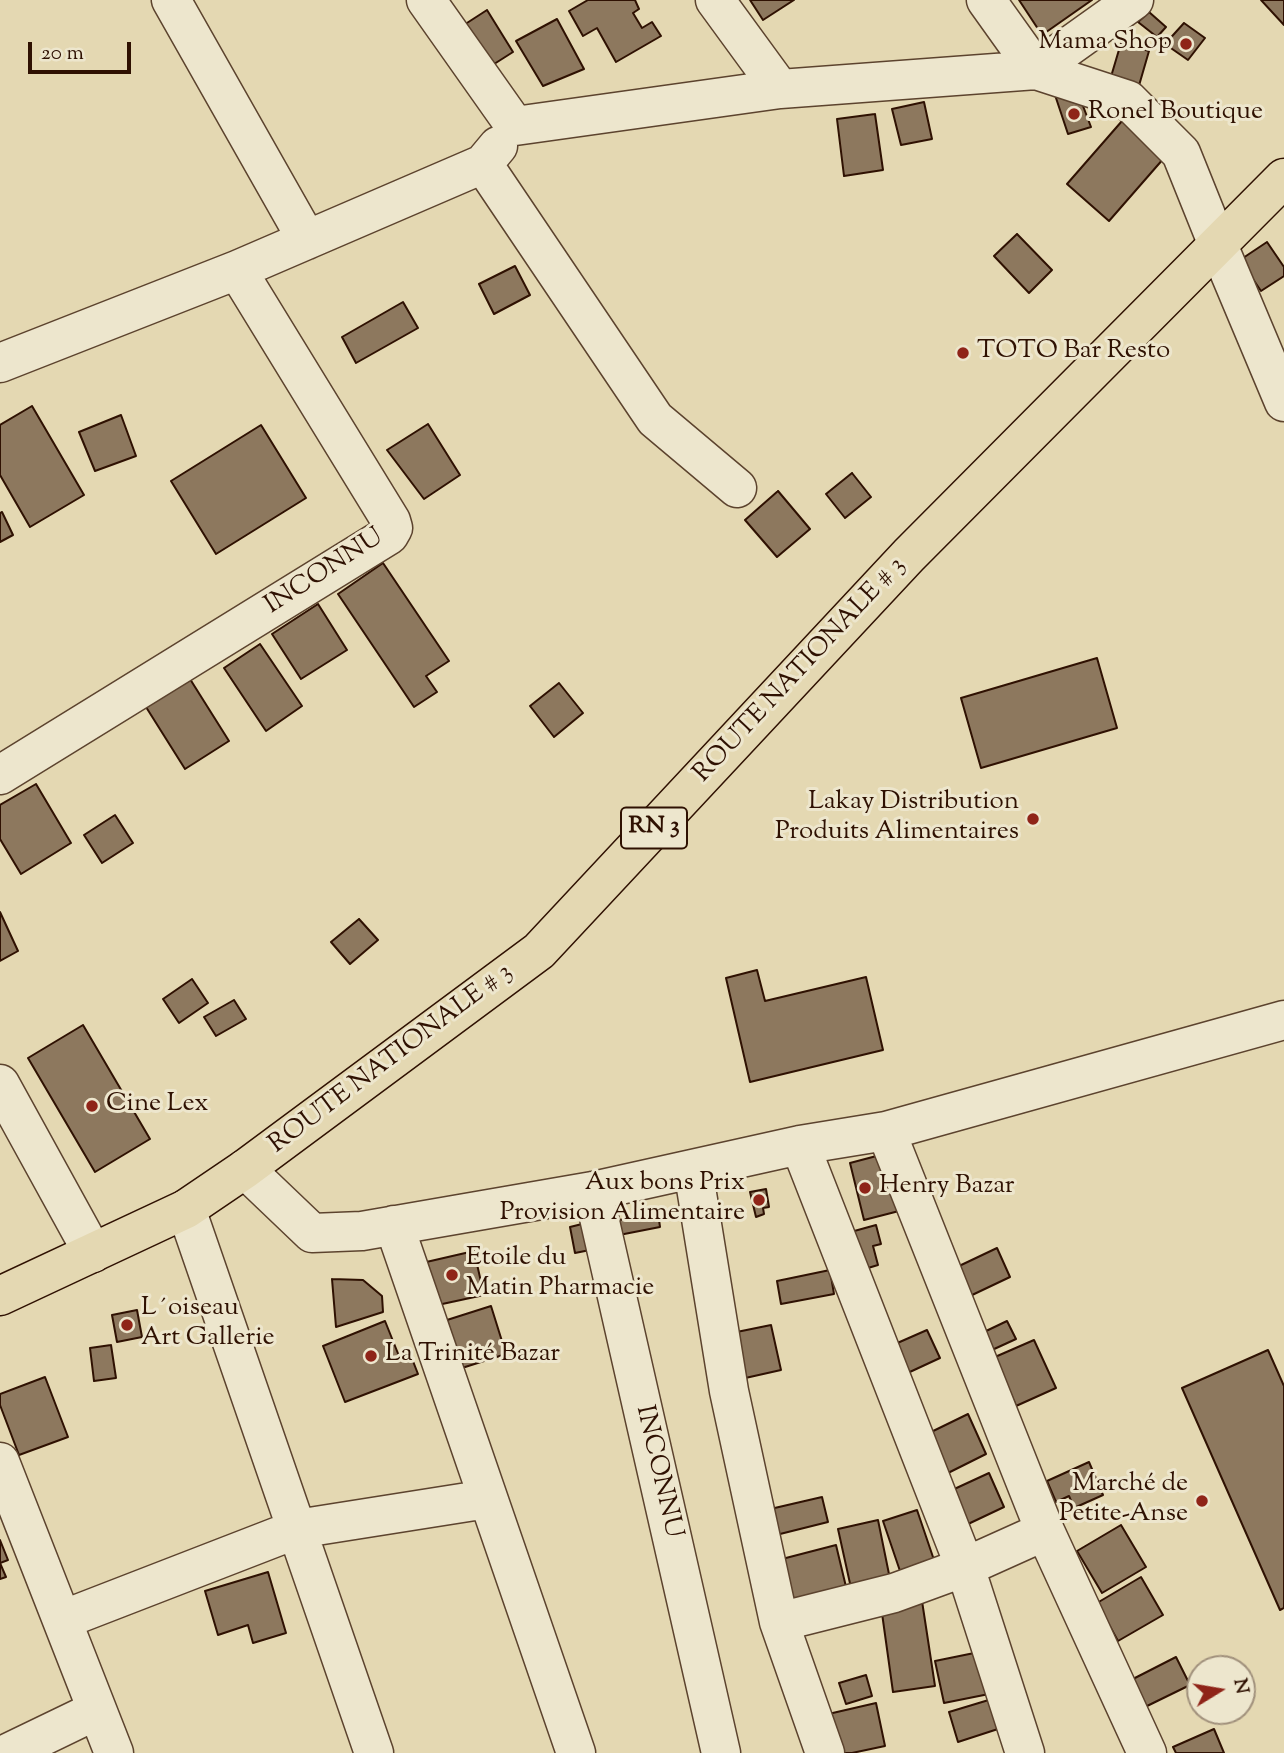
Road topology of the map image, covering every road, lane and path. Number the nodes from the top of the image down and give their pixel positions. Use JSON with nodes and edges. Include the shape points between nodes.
{"nodes":[{"id":1,"x":170,"y":0,"type":"edge"},
{"id":2,"x":426,"y":0,"type":"edge"},
{"id":3,"x":715,"y":0,"type":"edge"},
{"id":4,"x":986,"y":0,"type":"edge"},
{"id":5,"x":1134,"y":0,"type":"edge"},
{"id":6,"x":1036,"y":70,"type":"junction"},
{"id":7,"x":780,"y":89,"type":"junction"},
{"id":8,"x":515,"y":126,"type":"junction"},
{"id":9,"x":483,"y":164,"type":"junction"},
{"id":10,"x":1284,"y":178,"type":"edge"},
{"id":11,"x":307,"y":240,"type":"junction"},
{"id":12,"x":1218,"y":245,"type":"junction"},
{"id":13,"x":237,"y":270,"type":"junction"},
{"id":14,"x":0,"y":363,"type":"edge"},
{"id":15,"x":1284,"y":402,"type":"edge"},
{"id":16,"x":737,"y":488,"type":"dead end"},
{"id":17,"x":0,"y":775,"type":"edge"},
{"id":18,"x":1284,"y":1020,"type":"edge"},
{"id":19,"x":0,"y":1084,"type":"edge"},
{"id":20,"x":886,"y":1131,"type":"junction"},
{"id":21,"x":800,"y":1145,"type":"junction"},
{"id":22,"x":245,"y":1169,"type":"junction"},
{"id":23,"x":693,"y":1169,"type":"junction"},
{"id":24,"x":593,"y":1191,"type":"junction"},
{"id":25,"x":186,"y":1209,"type":"junction"},
{"id":26,"x":394,"y":1225,"type":"junction"},
{"id":27,"x":93,"y":1253,"type":"junction"},
{"id":28,"x":0,"y":1296,"type":"edge"},
{"id":29,"x":0,"y":1462,"type":"edge"},
{"id":30,"x":487,"y":1499,"type":"junction"},
{"id":31,"x":297,"y":1529,"type":"junction"},
{"id":32,"x":1045,"y":1531,"type":"junction"},
{"id":33,"x":965,"y":1567,"type":"junction"},
{"id":34,"x":62,"y":1620,"type":"junction"},
{"id":35,"x":779,"y":1622,"type":"junction"},
{"id":36,"x":97,"y":1710,"type":"junction"},
{"id":37,"x":8,"y":1753,"type":"edge"},
{"id":38,"x":114,"y":1753,"type":"edge"},
{"id":39,"x":374,"y":1753,"type":"edge"},
{"id":40,"x":576,"y":1753,"type":"edge"},
{"id":41,"x":721,"y":1753,"type":"edge"},
{"id":42,"x":825,"y":1753,"type":"edge"},
{"id":43,"x":1025,"y":1753,"type":"edge"},
{"id":44,"x":1147,"y":1753,"type":"edge"}],
"edges":[{"from":1,"to":11,"type":"street"},
{"from":2,"to":8,"type":"street"},
{"from":3,"to":7,"type":"street"},
{"from":4,"to":6,"type":"street"},
{"from":5,"to":6,"type":"street"},
{"from":6,"to":7,"type":"street"},
{"from":6,"to":12,"type":"street","via":[[1128,100],[1181,153]]},
{"from":7,"to":8,"type":"street"},
{"from":8,"to":9,"type":"street"},
{"from":9,"to":11,"type":"street"},
{"from":9,"to":16,"type":"street","via":[[655,419]]},
{"from":10,"to":12,"type":"main road","name":"ROUTE NATIONALE # 3","number":"RN 3"},
{"from":11,"to":13,"type":"street"},
{"from":12,"to":15,"type":"street"},
{"from":12,"to":22,"type":"main road","name":"ROUTE NATIONALE # 3","number":"RN 3","via":[[909,555],[539,951]]},
{"from":13,"to":14,"type":"street"},
{"from":13,"to":17,"type":"street","name":"INCONNU","via":[[393,528],[389,535]]},
{"from":18,"to":20,"type":"street"},
{"from":19,"to":27,"type":"street"},
{"from":20,"to":21,"type":"street"},
{"from":20,"to":32,"type":"street"},
{"from":21,"to":23,"type":"street"},
{"from":21,"to":33,"type":"street"},
{"from":22,"to":25,"type":"main road","name":"ROUTE NATIONALE # 3","number":"RN 3"},
{"from":22,"to":26,"type":"street","via":[[312,1233]]},
{"from":23,"to":24,"type":"street"},
{"from":23,"to":35,"type":"street","via":[[729,1391]]},
{"from":24,"to":26,"type":"street"},
{"from":24,"to":41,"type":"street","name":"INCONNU"},
{"from":25,"to":27,"type":"main road","name":"ROUTE NATIONALE # 3","number":"RN 3"},
{"from":25,"to":31,"type":"street"},
{"from":26,"to":30,"type":"street"},
{"from":27,"to":28,"type":"main road","name":"ROUTE NATIONALE # 3","number":"RN 3"},
{"from":29,"to":34,"type":"street"},
{"from":30,"to":31,"type":"street"},
{"from":30,"to":40,"type":"street"},
{"from":31,"to":34,"type":"street"},
{"from":31,"to":39,"type":"street"},
{"from":32,"to":33,"type":"street"},
{"from":32,"to":44,"type":"street"},
{"from":33,"to":35,"type":"street","via":[[894,1593]]},
{"from":33,"to":43,"type":"street"},
{"from":34,"to":36,"type":"street"},
{"from":35,"to":42,"type":"street"},
{"from":36,"to":37,"type":"street"},
{"from":36,"to":38,"type":"street"}]}
